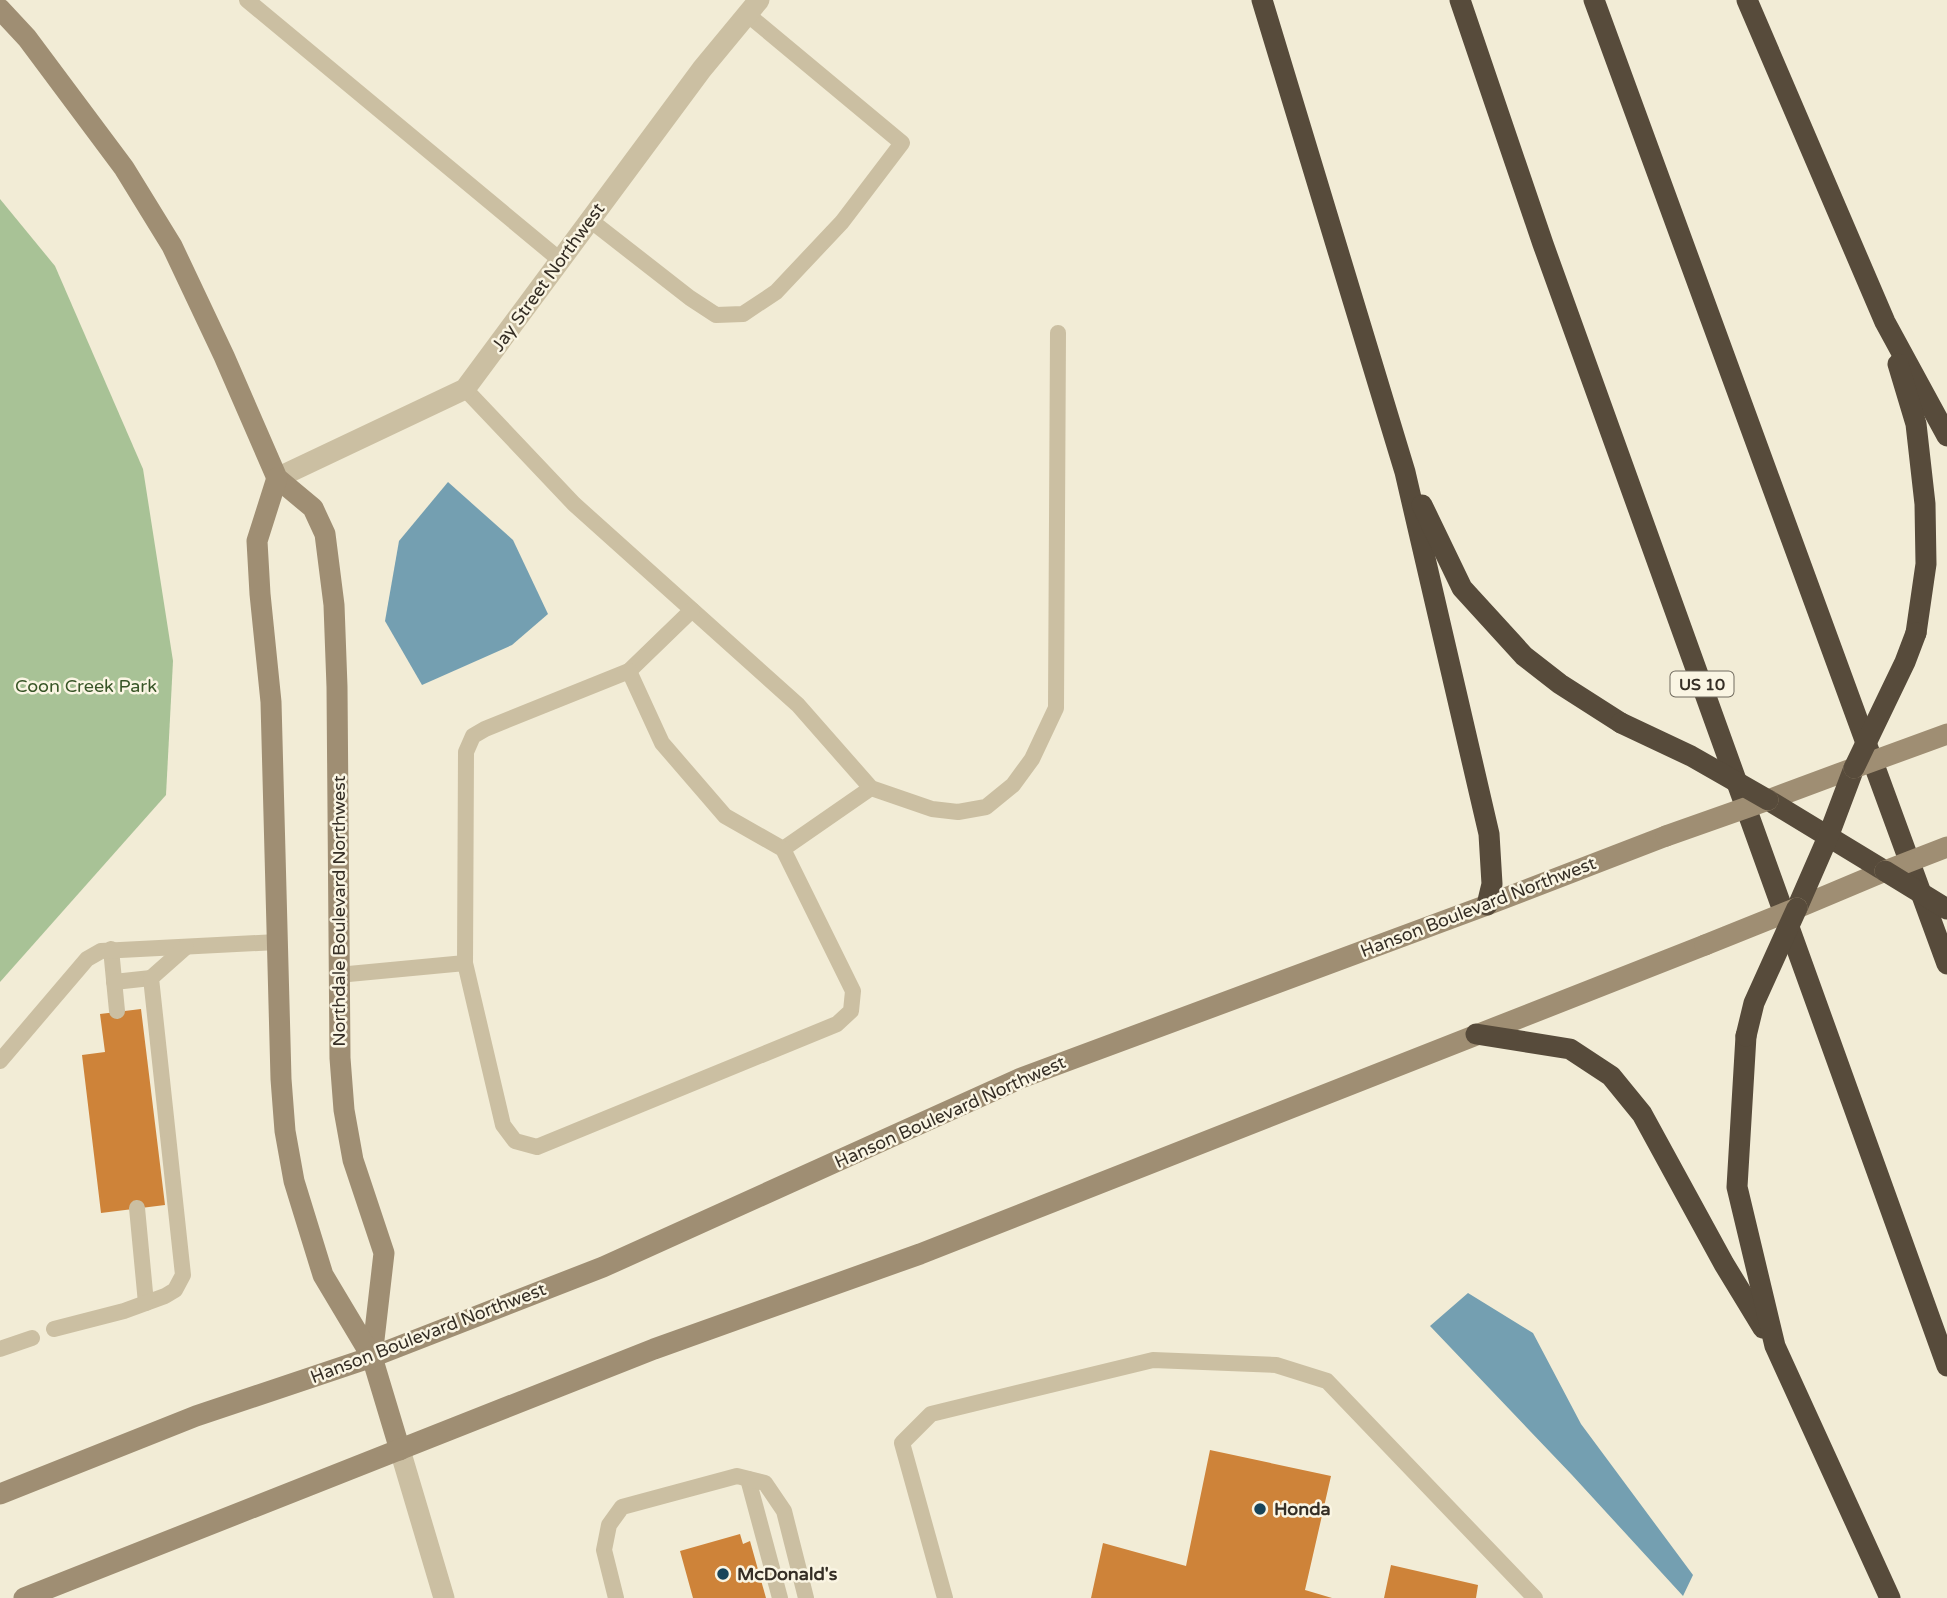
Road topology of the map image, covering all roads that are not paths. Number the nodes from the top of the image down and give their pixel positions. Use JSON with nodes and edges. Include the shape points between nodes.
{"nodes":[{"id":1,"x":247,"y":0,"type":"edge"},
{"id":2,"x":1262,"y":0,"type":"edge"},
{"id":3,"x":1460,"y":0,"type":"edge"},
{"id":4,"x":1594,"y":0,"type":"edge"},
{"id":5,"x":1747,"y":0,"type":"edge"},
{"id":6,"x":753,"y":7,"type":"edge"},
{"id":7,"x":0,"y":9,"type":"edge"},
{"id":8,"x":590,"y":220,"type":"junction"},
{"id":9,"x":561,"y":260,"type":"junction"},
{"id":10,"x":1885,"y":322,"type":"junction"},
{"id":11,"x":1058,"y":333,"type":"dead end"},
{"id":12,"x":465,"y":389,"type":"junction"},
{"id":13,"x":1947,"y":436,"type":"edge"},
{"id":14,"x":1405,"y":472,"type":"junction"},
{"id":15,"x":277,"y":478,"type":"junction"},
{"id":16,"x":692,"y":610,"type":"junction"},
{"id":17,"x":629,"y":671,"type":"junction"},
{"id":18,"x":1947,"y":734,"type":"edge"},
{"id":19,"x":1854,"y":768,"type":"junction"},
{"id":20,"x":871,"y":788,"type":"junction"},
{"id":21,"x":1768,"y":800,"type":"junction"},
{"id":22,"x":1828,"y":837,"type":"junction"},
{"id":23,"x":1947,"y":847,"type":"edge"},
{"id":24,"x":783,"y":849,"type":"junction"},
{"id":25,"x":1885,"y":871,"type":"junction"},
{"id":26,"x":1487,"y":905,"type":"junction"},
{"id":27,"x":1797,"y":908,"type":"junction"},
{"id":28,"x":1947,"y":909,"type":"edge"},
{"id":29,"x":277,"y":942,"type":"junction"},
{"id":30,"x":186,"y":947,"type":"junction"},
{"id":31,"x":111,"y":949,"type":"junction"},
{"id":32,"x":464,"y":963,"type":"junction"},
{"id":33,"x":1947,"y":964,"type":"edge"},
{"id":34,"x":338,"y":975,"type":"junction"},
{"id":35,"x":151,"y":978,"type":"junction"},
{"id":36,"x":114,"y":982,"type":"junction"},
{"id":37,"x":117,"y":1011,"type":"dead end"},
{"id":38,"x":1476,"y":1034,"type":"junction"},
{"id":39,"x":0,"y":1060,"type":"edge"},
{"id":40,"x":137,"y":1208,"type":"dead end"},
{"id":41,"x":146,"y":1303,"type":"junction"},
{"id":42,"x":54,"y":1329,"type":"dead end"},
{"id":43,"x":32,"y":1338,"type":"dead end"},
{"id":44,"x":1775,"y":1346,"type":"junction"},
{"id":45,"x":0,"y":1349,"type":"edge"},
{"id":46,"x":372,"y":1357,"type":"junction"},
{"id":47,"x":1947,"y":1366,"type":"edge"},
{"id":48,"x":400,"y":1450,"type":"junction"},
{"id":49,"x":748,"y":1479,"type":"junction"},
{"id":50,"x":0,"y":1494,"type":"edge"},
{"id":51,"x":24,"y":1598,"type":"edge"},
{"id":52,"x":444,"y":1598,"type":"edge"},
{"id":53,"x":616,"y":1598,"type":"edge"},
{"id":54,"x":780,"y":1598,"type":"edge"},
{"id":55,"x":806,"y":1598,"type":"edge"},
{"id":56,"x":945,"y":1598,"type":"edge"},
{"id":57,"x":1535,"y":1598,"type":"edge"},
{"id":58,"x":1890,"y":1598,"type":"edge"}],
"edges":[{"from":1,"to":9,"type":"lane"},
{"from":2,"to":14,"type":"highway"},
{"from":3,"to":47,"type":"highway","number":"US 10"},
{"from":4,"to":33,"type":"highway"},
{"from":5,"to":10,"type":"highway"},
{"from":6,"to":8,"type":"street","name":"Jay Street Northwest"},
{"from":6,"to":8,"type":"lane","via":[[902,143],[842,222],[776,292],[743,314],[716,315]]},
{"from":7,"to":15,"type":"main road","name":"Northdale Boulevard Northwest","via":[[124,167],[172,246]]},
{"from":8,"to":9,"type":"street","name":"Jay Street Northwest"},
{"from":9,"to":12,"type":"street","name":"Jay Street Northwest"},
{"from":10,"to":13,"type":"highway"},
{"from":10,"to":19,"type":"highway","bridge":true,"via":[[1916,424],[1926,564],[1916,633]]},
{"from":11,"to":20,"type":"lane","via":[[1056,708],[1032,759],[1013,785],[986,807],[958,813],[932,809]]},
{"from":12,"to":15,"type":"street","name":"Jay Street Northwest"},
{"from":12,"to":16,"type":"lane","via":[[574,504]]},
{"from":14,"to":21,"type":"highway","bridge":true,"via":[[1462,588],[1524,656],[1621,723]]},
{"from":14,"to":26,"type":"highway","via":[[1489,834],[1492,884]]},
{"from":15,"to":29,"type":"main road","name":"Northdale Boulevard Northwest","via":[[257,541],[271,702]]},
{"from":15,"to":34,"type":"main road","name":"Northdale Boulevard Northwest","via":[[313,508],[325,534],[334,605]]},
{"from":16,"to":17,"type":"lane"},
{"from":16,"to":20,"type":"lane","via":[[798,705]]},
{"from":17,"to":24,"type":"lane","via":[[662,743],[725,816]]},
{"from":17,"to":32,"type":"lane","via":[[473,737],[466,752]]},
{"from":18,"to":19,"type":"main road","name":"Hanson Boulevard Northwest","bridge":true},
{"from":19,"to":21,"type":"main road","name":"Hanson Boulevard Northwest"},
{"from":19,"to":22,"type":"highway"},
{"from":20,"to":24,"type":"lane"},
{"from":21,"to":22,"type":"highway"},
{"from":21,"to":26,"type":"main road","name":"Hanson Boulevard Northwest","bridge":true},
{"from":22,"to":25,"type":"highway"},
{"from":22,"to":27,"type":"highway"},
{"from":23,"to":25,"type":"main road","bridge":true},
{"from":24,"to":32,"type":"lane","via":[[853,991],[851,1011],[837,1024],[537,1147],[515,1142],[503,1125]]},
{"from":25,"to":27,"type":"main road"},
{"from":25,"to":28,"type":"highway","bridge":true},
{"from":26,"to":46,"type":"main road","name":"Hanson Boulevard Northwest","via":[[1021,1078],[603,1267]]},
{"from":27,"to":38,"type":"main road","bridge":true},
{"from":27,"to":44,"type":"highway","bridge":true,"via":[[1754,1003],[1746,1036],[1737,1187]]},
{"from":29,"to":30,"type":"lane"},
{"from":29,"to":46,"type":"main road","name":"Northdale Boulevard Northwest","via":[[281,1079],[294,1181],[323,1275]]},
{"from":30,"to":31,"type":"lane"},
{"from":30,"to":35,"type":"lane"},
{"from":31,"to":36,"type":"lane"},
{"from":31,"to":39,"type":"lane","via":[[87,959]]},
{"from":32,"to":34,"type":"lane"},
{"from":34,"to":46,"type":"main road","name":"Northdale Boulevard Northwest","via":[[344,1110],[353,1160],[384,1253]]},
{"from":35,"to":36,"type":"lane"},
{"from":35,"to":41,"type":"lane","via":[[183,1275],[175,1290]]},
{"from":36,"to":37,"type":"lane"},
{"from":38,"to":44,"type":"highway","via":[[1570,1049],[1611,1076],[1642,1114]]},
{"from":38,"to":48,"type":"main road","via":[[920,1254],[654,1349]]},
{"from":40,"to":41,"type":"lane"},
{"from":41,"to":42,"type":"lane"},
{"from":43,"to":45,"type":"lane"},
{"from":44,"to":58,"type":"highway"},
{"from":46,"to":48,"type":"main road","name":"Northdale Boulevard Northwest"},
{"from":46,"to":50,"type":"main road","name":"Hanson Boulevard Northwest","via":[[196,1416]]},
{"from":48,"to":51,"type":"main road"},
{"from":48,"to":52,"type":"street"},
{"from":49,"to":53,"type":"lane","via":[[737,1476],[622,1507],[609,1525],[604,1550]]},
{"from":49,"to":54,"type":"lane"},
{"from":49,"to":55,"type":"lane","via":[[765,1483],[784,1511]]},
{"from":56,"to":57,"type":"lane","via":[[902,1443],[931,1414],[1153,1360],[1276,1365],[1326,1381]]}]}
